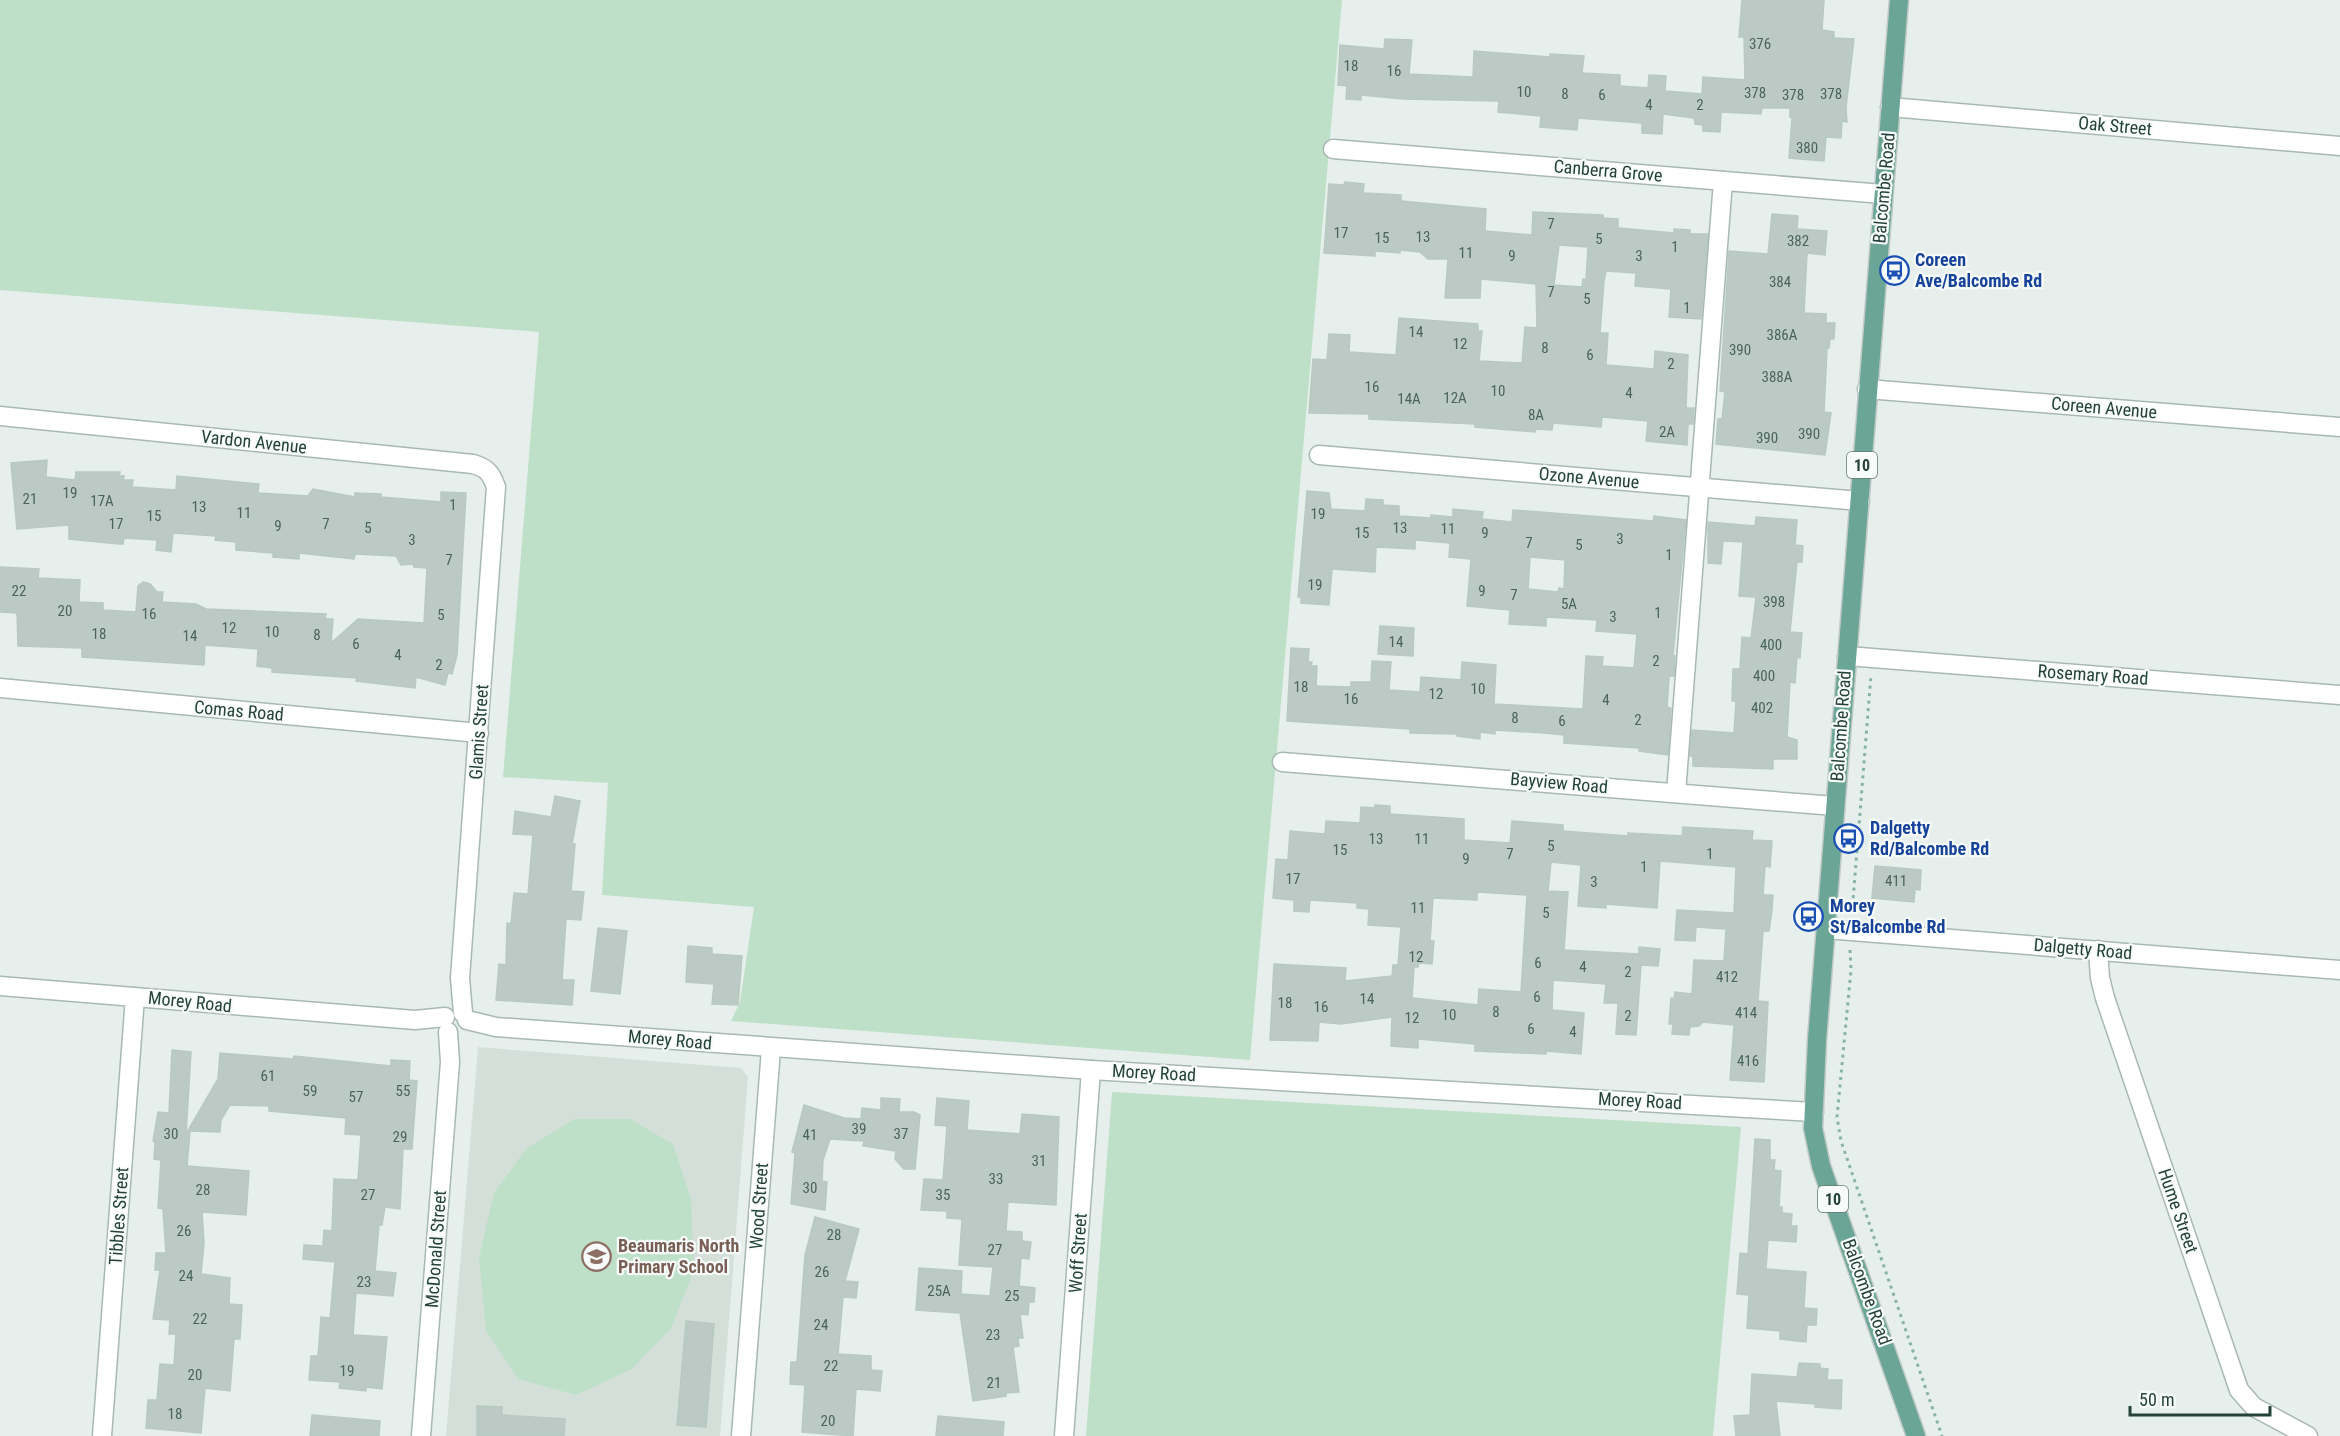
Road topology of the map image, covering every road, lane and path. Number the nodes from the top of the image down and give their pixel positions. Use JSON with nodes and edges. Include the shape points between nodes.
{"nodes":[{"id":1,"x":1899,"y":0,"type":"edge"},
{"id":2,"x":1890,"y":107,"type":"junction"},
{"id":3,"x":2340,"y":146,"type":"edge"},
{"id":4,"x":1333,"y":148,"type":"dead end"},
{"id":5,"x":1722,"y":181,"type":"junction"},
{"id":6,"x":1883,"y":194,"type":"junction"},
{"id":7,"x":1867,"y":389,"type":"junction"},
{"id":8,"x":0,"y":416,"type":"edge"},
{"id":9,"x":2340,"y":427,"type":"edge"},
{"id":10,"x":1319,"y":455,"type":"dead end"},
{"id":11,"x":495,"y":487,"type":"joint"},
{"id":12,"x":1700,"y":487,"type":"junction"},
{"id":13,"x":1860,"y":501,"type":"junction"},
{"id":14,"x":1847,"y":656,"type":"junction"},
{"id":15,"x":1872,"y":658,"type":"junction"},
{"id":16,"x":0,"y":688,"type":"edge"},
{"id":17,"x":2340,"y":695,"type":"edge"},
{"id":18,"x":479,"y":733,"type":"junction"},
{"id":19,"x":1282,"y":762,"type":"dead end"},
{"id":20,"x":1676,"y":793,"type":"junction"},
{"id":21,"x":1835,"y":806,"type":"junction"},
{"id":22,"x":1826,"y":929,"type":"junction"},
{"id":23,"x":1850,"y":931,"type":"junction"},
{"id":24,"x":2098,"y":950,"type":"junction"},
{"id":25,"x":2340,"y":970,"type":"edge"},
{"id":26,"x":0,"y":986,"type":"edge"},
{"id":27,"x":135,"y":997,"type":"junction"},
{"id":28,"x":455,"y":1023,"type":"junction"},
{"id":29,"x":771,"y":1048,"type":"junction"},
{"id":30,"x":1091,"y":1070,"type":"junction"},
{"id":31,"x":1814,"y":1112,"type":"junction"},
{"id":32,"x":102,"y":1436,"type":"edge"},
{"id":33,"x":421,"y":1436,"type":"edge"},
{"id":34,"x":741,"y":1436,"type":"edge"},
{"id":35,"x":1064,"y":1436,"type":"edge"},
{"id":36,"x":1916,"y":1436,"type":"edge"},
{"id":37,"x":1942,"y":1436,"type":"edge"},
{"id":38,"x":2308,"y":1436,"type":"edge"}],
"edges":[{"from":1,"to":2,"type":"main road","name":"Balcombe Road","number":"10"},
{"from":2,"to":3,"type":"street","name":"Oak Street"},
{"from":2,"to":6,"type":"main road","name":"Balcombe Road","number":"10"},
{"from":4,"to":5,"type":"street","name":"Canberra Grove"},
{"from":5,"to":6,"type":"street","name":"Canberra Grove"},
{"from":5,"to":12,"type":"street"},
{"from":6,"to":7,"type":"main road","name":"Balcombe Road","number":"10"},
{"from":7,"to":9,"type":"street","name":"Coreen Avenue"},
{"from":7,"to":13,"type":"main road","name":"Balcombe Road","number":"10"},
{"from":8,"to":11,"type":"street","name":"Vardon Avenue","via":[[473,464],[491,474]]},
{"from":10,"to":12,"type":"street","name":"Ozone Avenue"},
{"from":11,"to":18,"type":"street","name":"Glamis Street"},
{"from":12,"to":13,"type":"street","name":"Ozone Avenue"},
{"from":12,"to":20,"type":"street"},
{"from":13,"to":14,"type":"main road","name":"Balcombe Road","number":"10"},
{"from":14,"to":15,"type":"street","name":"Rosemary Road"},
{"from":14,"to":21,"type":"main road","name":"Balcombe Road","number":"10"},
{"from":15,"to":17,"type":"street","name":"Rosemary Road"},
{"from":15,"to":23,"type":"path"},
{"from":16,"to":18,"type":"street","name":"Comas Road"},
{"from":18,"to":28,"type":"street","name":"Glamis Street"},
{"from":19,"to":20,"type":"street","name":"Bayview Road"},
{"from":20,"to":21,"type":"street","name":"Bayview Road"},
{"from":21,"to":22,"type":"main road","name":"Balcombe Road","number":"10"},
{"from":22,"to":23,"type":"street","name":"Dalgetty Road"},
{"from":22,"to":31,"type":"main road","name":"Balcombe Road","number":"10"},
{"from":23,"to":24,"type":"street","name":"Dalgetty Road"},
{"from":23,"to":37,"type":"path","via":[[1851,970],[1837,1117],[1841,1141]]},
{"from":24,"to":25,"type":"street","name":"Dalgetty Road"},
{"from":24,"to":38,"type":"street","name":"Hume Street","via":[[2105,998],[2239,1390],[2254,1407]]},
{"from":26,"to":27,"type":"street","name":"Morey Road"},
{"from":27,"to":28,"type":"street","name":"Morey Road"},
{"from":27,"to":32,"type":"street","name":"Tibbles Street"},
{"from":28,"to":29,"type":"street","name":"Morey Road"},
{"from":28,"to":33,"type":"street","name":"McDonald Street"},
{"from":29,"to":30,"type":"street","name":"Morey Road"},
{"from":29,"to":34,"type":"street","name":"Wood Street"},
{"from":30,"to":31,"type":"street","name":"Morey Road"},
{"from":30,"to":35,"type":"street","name":"Woff Street"},
{"from":31,"to":36,"type":"main road","name":"Balcombe Road","number":"10","via":[[1814,1139],[1821,1166]]}]}
